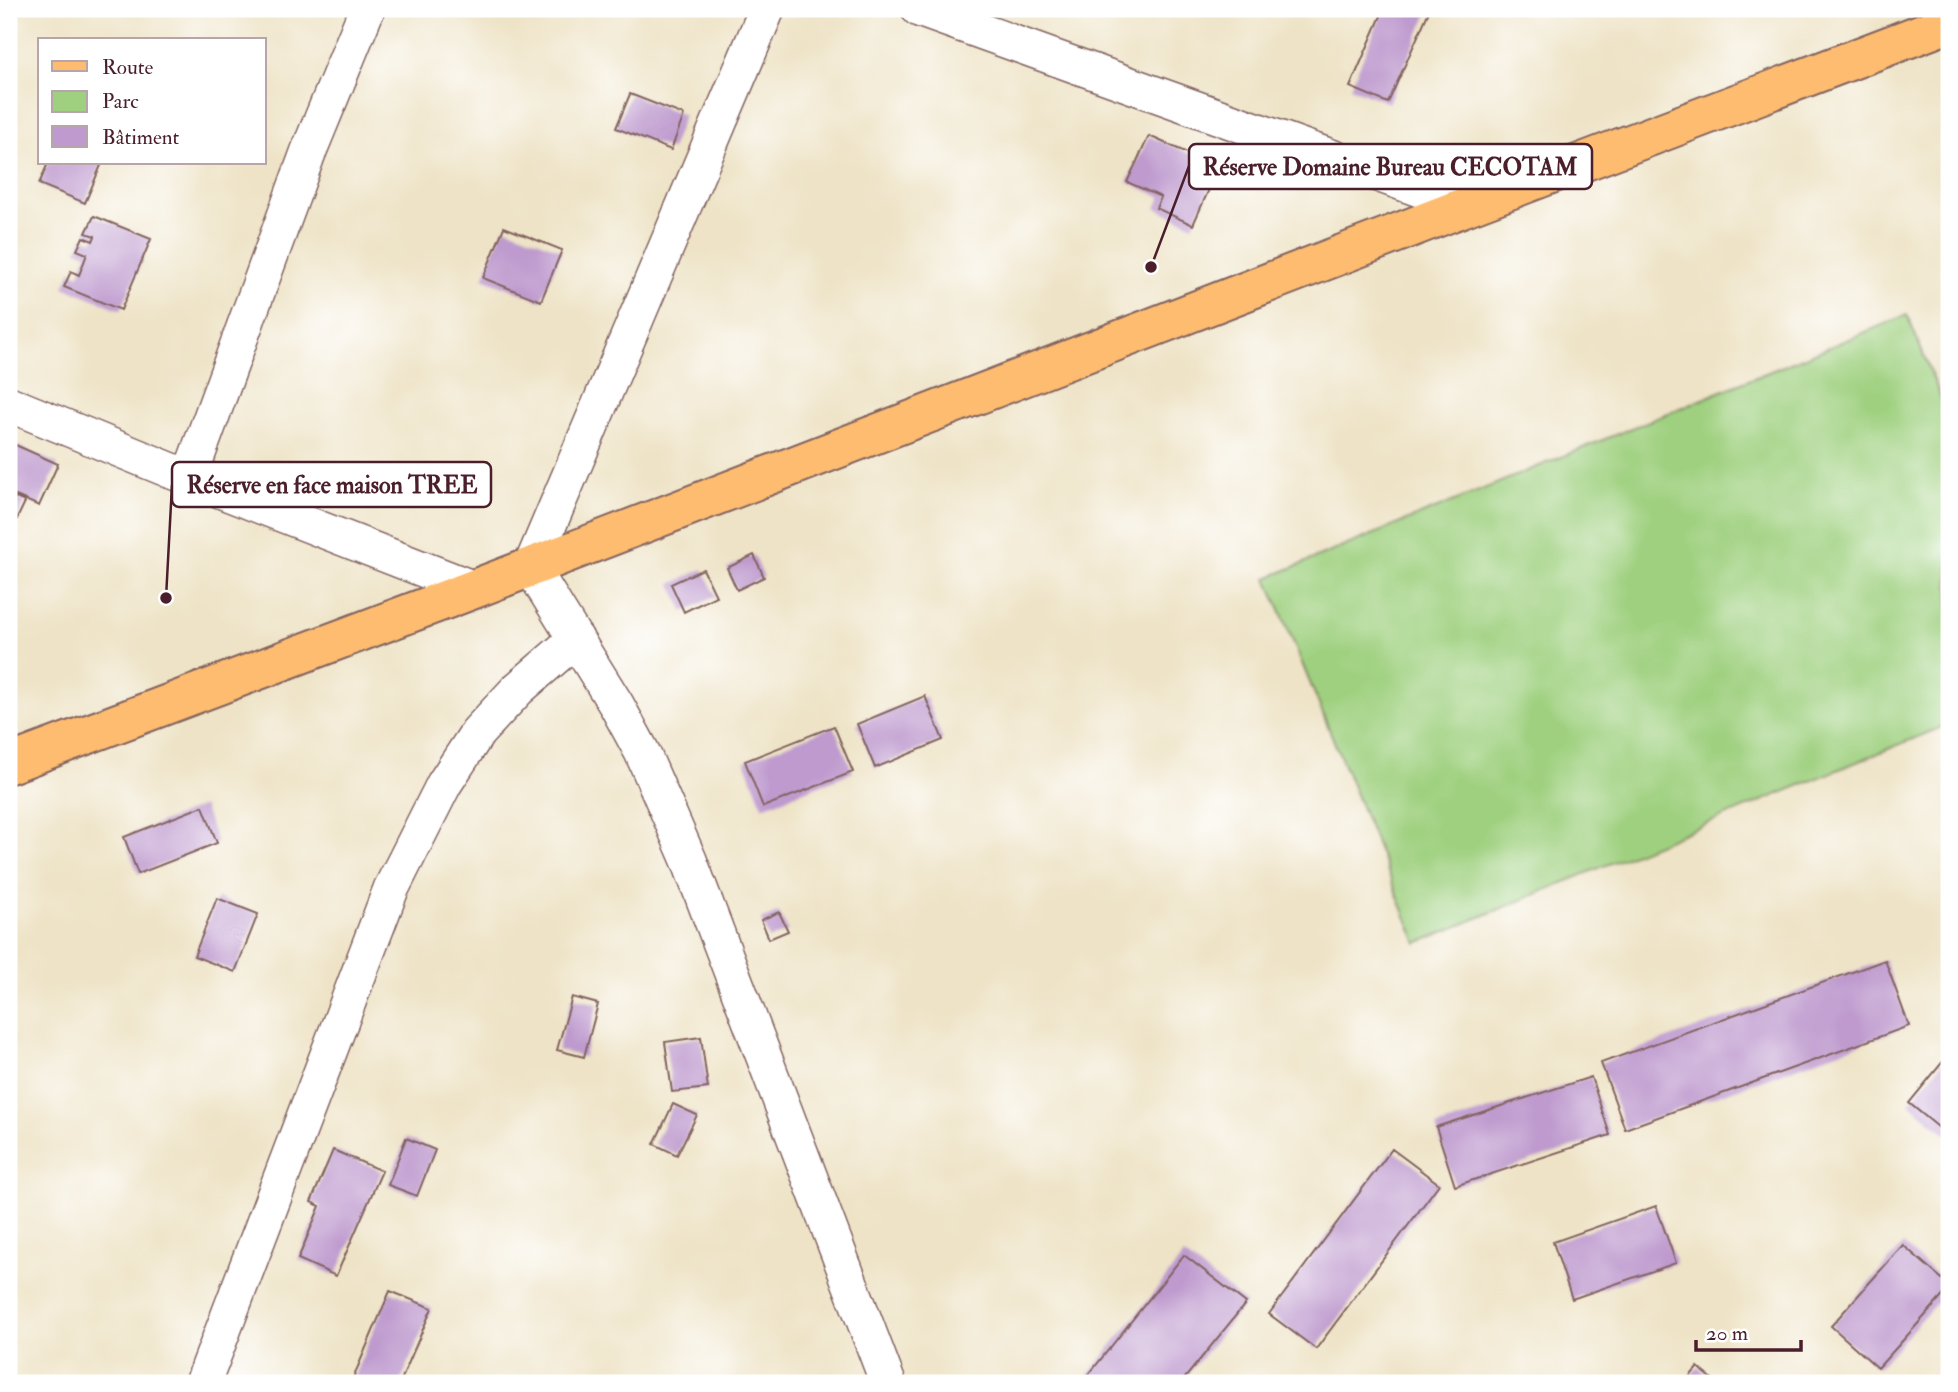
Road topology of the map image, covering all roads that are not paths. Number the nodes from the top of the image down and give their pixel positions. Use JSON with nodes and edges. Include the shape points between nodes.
{"nodes":[{"id":1,"x":367,"y":9,"type":"edge"},
{"id":2,"x":767,"y":9,"type":"edge"},
{"id":3,"x":919,"y":9,"type":"edge"},
{"id":4,"x":1949,"y":23,"type":"edge"},
{"id":5,"x":1466,"y":206,"type":"junction"},
{"id":6,"x":9,"y":404,"type":"edge"},
{"id":7,"x":189,"y":478,"type":"junction"},
{"id":8,"x":531,"y":567,"type":"junction"},
{"id":9,"x":474,"y":589,"type":"junction"},
{"id":10,"x":576,"y":639,"type":"junction"},
{"id":11,"x":9,"y":764,"type":"edge"},
{"id":12,"x":203,"y":1383,"type":"edge"},
{"id":13,"x":888,"y":1383,"type":"edge"}],
"edges":[{"from":1,"to":7,"type":"street","via":[[308,153]]},
{"from":2,"to":8,"type":"street"},
{"from":3,"to":5,"type":"street"},
{"from":4,"to":5,"type":"main road"},
{"from":5,"to":8,"type":"main road"},
{"from":6,"to":7,"type":"street"},
{"from":7,"to":9,"type":"street"},
{"from":8,"to":9,"type":"main road"},
{"from":8,"to":10,"type":"street"},
{"from":9,"to":11,"type":"main road"},
{"from":10,"to":12,"type":"street","via":[[518,689],[478,732],[443,784],[391,889]]},
{"from":10,"to":13,"type":"street","via":[[642,752],[689,860]]}]}
